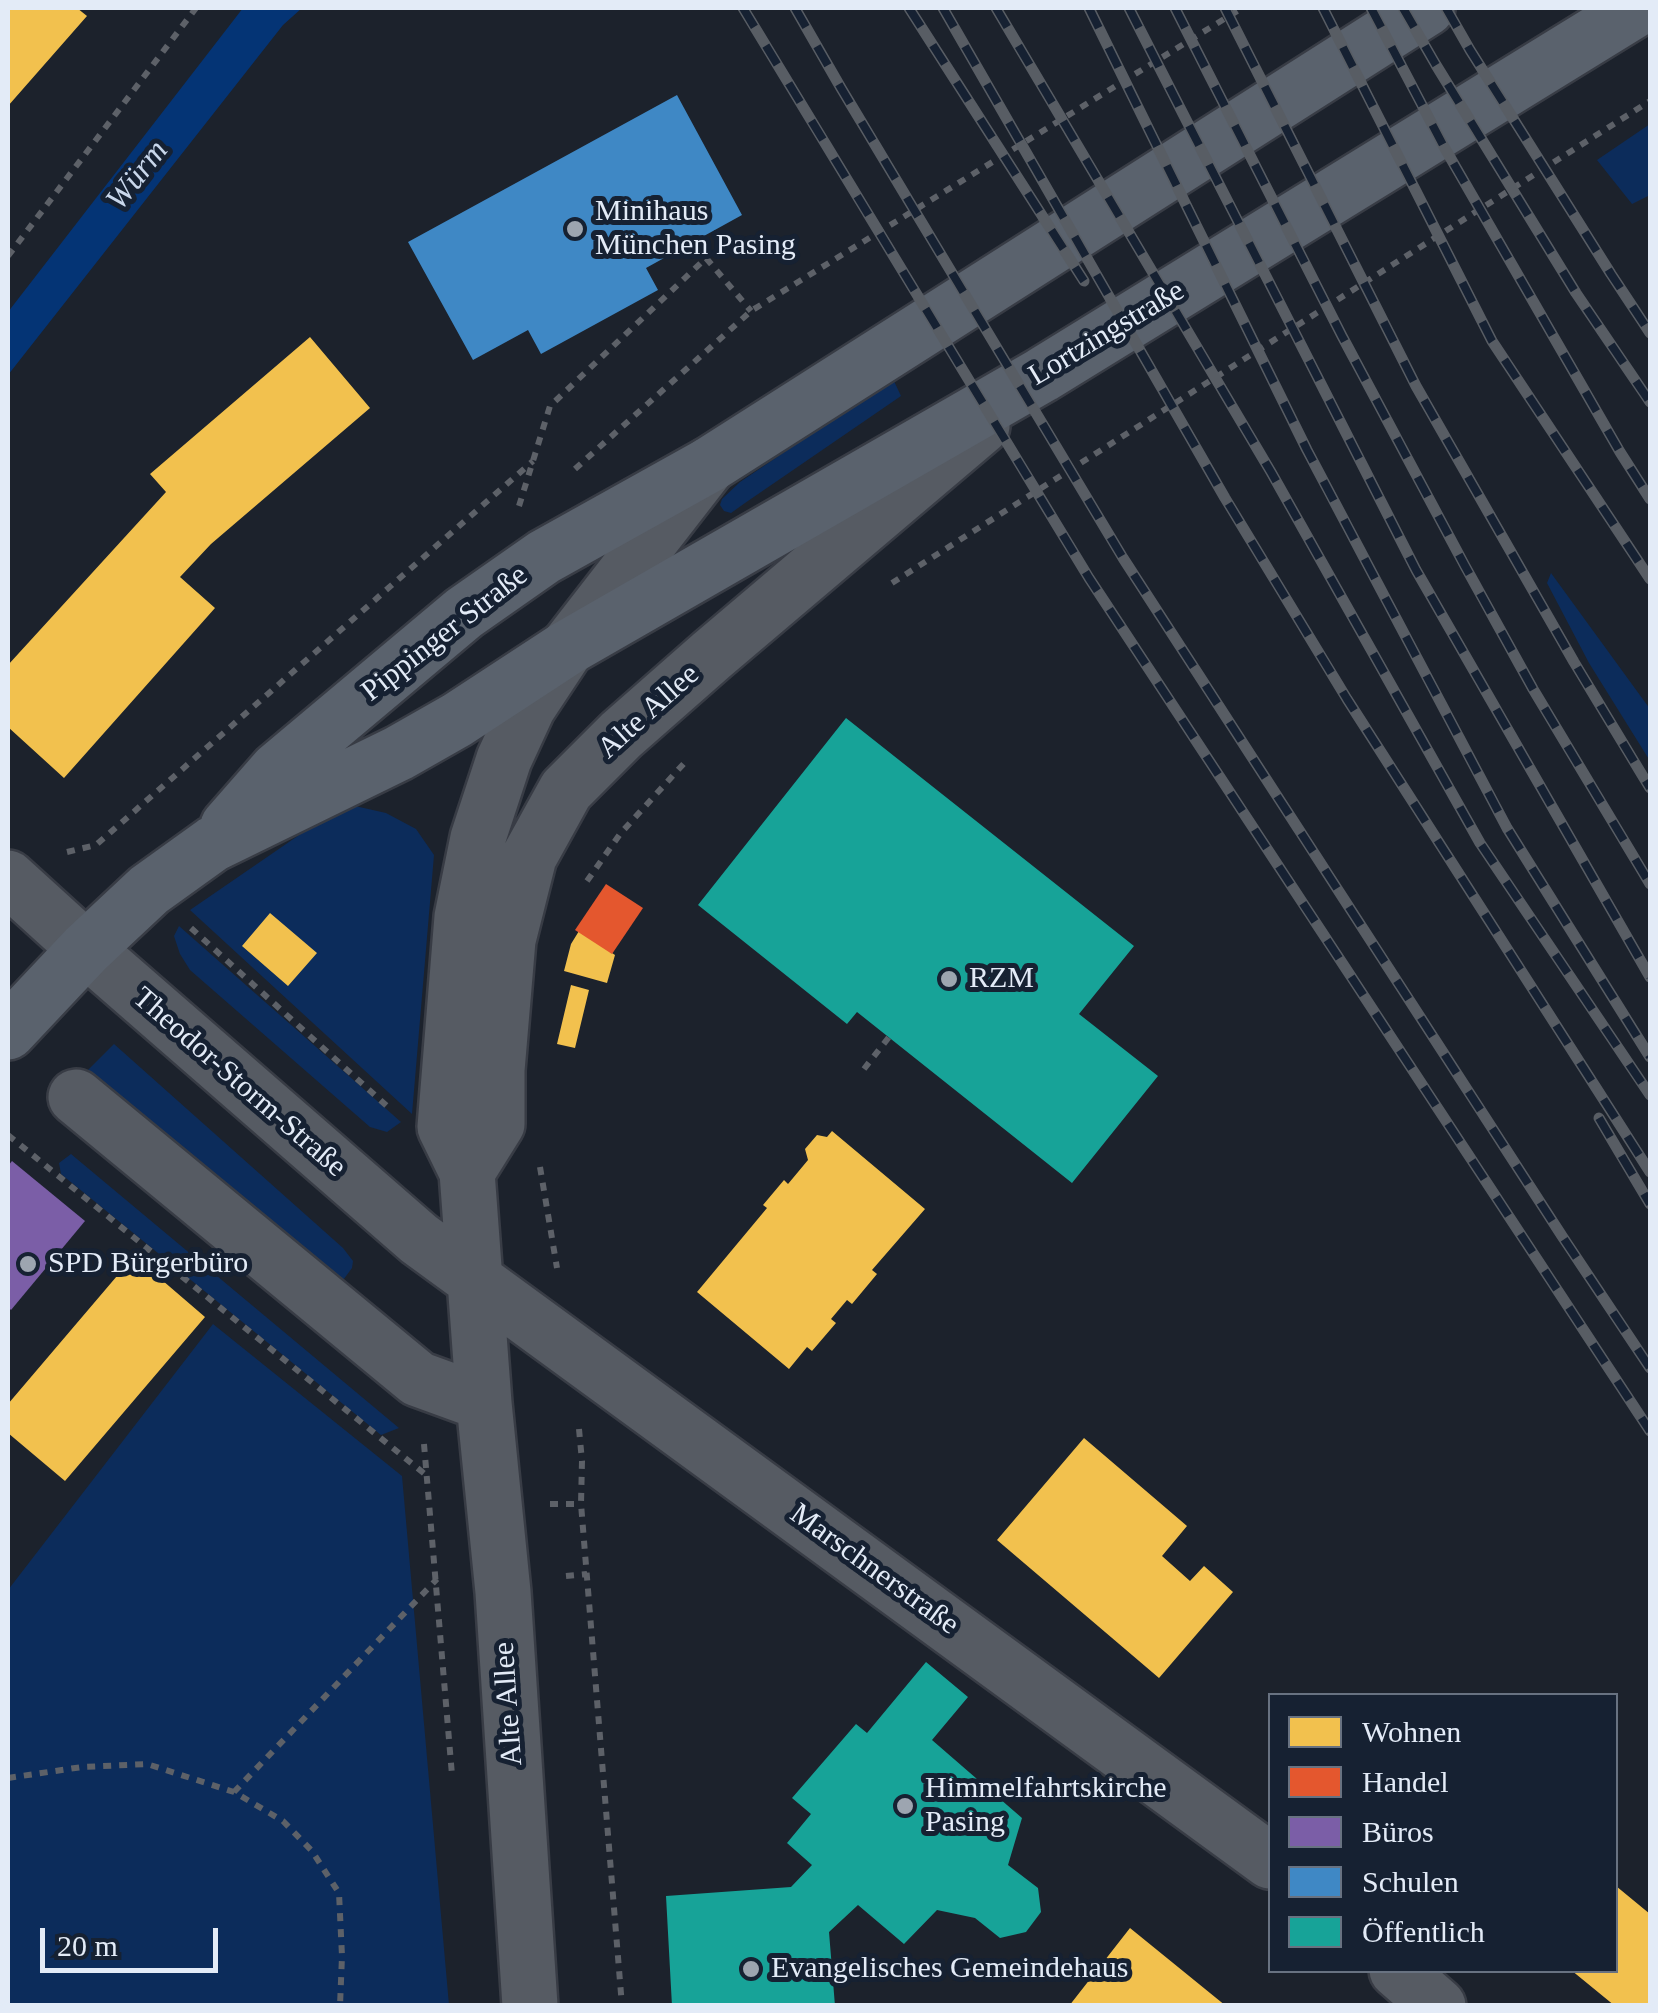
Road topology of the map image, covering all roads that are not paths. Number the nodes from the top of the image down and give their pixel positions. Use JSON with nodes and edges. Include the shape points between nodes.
{"nodes":[{"id":1,"x":1427,"y":8,"type":"edge"},
{"id":2,"x":1638,"y":8,"type":"edge"},
{"id":3,"x":1042,"y":375,"type":"junction"},
{"id":4,"x":709,"y":465,"type":"junction"},
{"id":5,"x":568,"y":648,"type":"junction"},
{"id":6,"x":214,"y":844,"type":"junction"},
{"id":7,"x":8,"y":878,"type":"edge"},
{"id":8,"x":86,"y":949,"type":"junction"},
{"id":9,"x":8,"y":1032,"type":"edge"},
{"id":10,"x":76,"y":1096,"type":"dead end"},
{"id":11,"x":467,"y":1172,"type":"junction"},
{"id":12,"x":475,"y":1281,"type":"junction"},
{"id":13,"x":484,"y":1403,"type":"junction"},
{"id":14,"x":1268,"y":1860,"type":"edge"},
{"id":15,"x":1401,"y":1973,"type":"edge"},
{"id":16,"x":530,"y":2006,"type":"edge"},
{"id":17,"x":1438,"y":2006,"type":"edge"}],
"edges":[{"from":1,"to":4,"type":"main road"},
{"from":2,"to":3,"type":"main road","name":"Lortzingstraße"},
{"from":3,"to":5,"type":"main road","name":"Lortzingstraße"},
{"from":3,"to":11,"type":"street","name":"Alte Allee","via":[[712,654],[566,790],[529,857],[508,940],[497,1124]]},
{"from":4,"to":5,"type":"street","name":"Alte Allee"},
{"from":4,"to":6,"type":"main road","name":"Pippinger Straße","via":[[544,557],[464,613],[276,770]]},
{"from":5,"to":6,"type":"main road","name":"Pippinger Straße","via":[[399,753]]},
{"from":5,"to":11,"type":"street","name":"Alte Allee","via":[[504,760],[462,917],[445,1127]]},
{"from":6,"to":8,"type":"main road","name":"Pippinger Straße","via":[[149,890]]},
{"from":7,"to":8,"type":"street","name":"Theodor-Storm-Straße"},
{"from":8,"to":9,"type":"main road","name":"Pippinger Straße"},
{"from":8,"to":12,"type":"street","name":"Theodor-Storm-Straße"},
{"from":10,"to":13,"type":"street","via":[[418,1379]]},
{"from":11,"to":12,"type":"street","name":"Alte Allee"},
{"from":12,"to":13,"type":"street","name":"Alte Allee"},
{"from":12,"to":14,"type":"street","name":"Marschnerstraße"},
{"from":13,"to":16,"type":"street","name":"Alte Allee"},
{"from":15,"to":17,"type":"street"}]}
